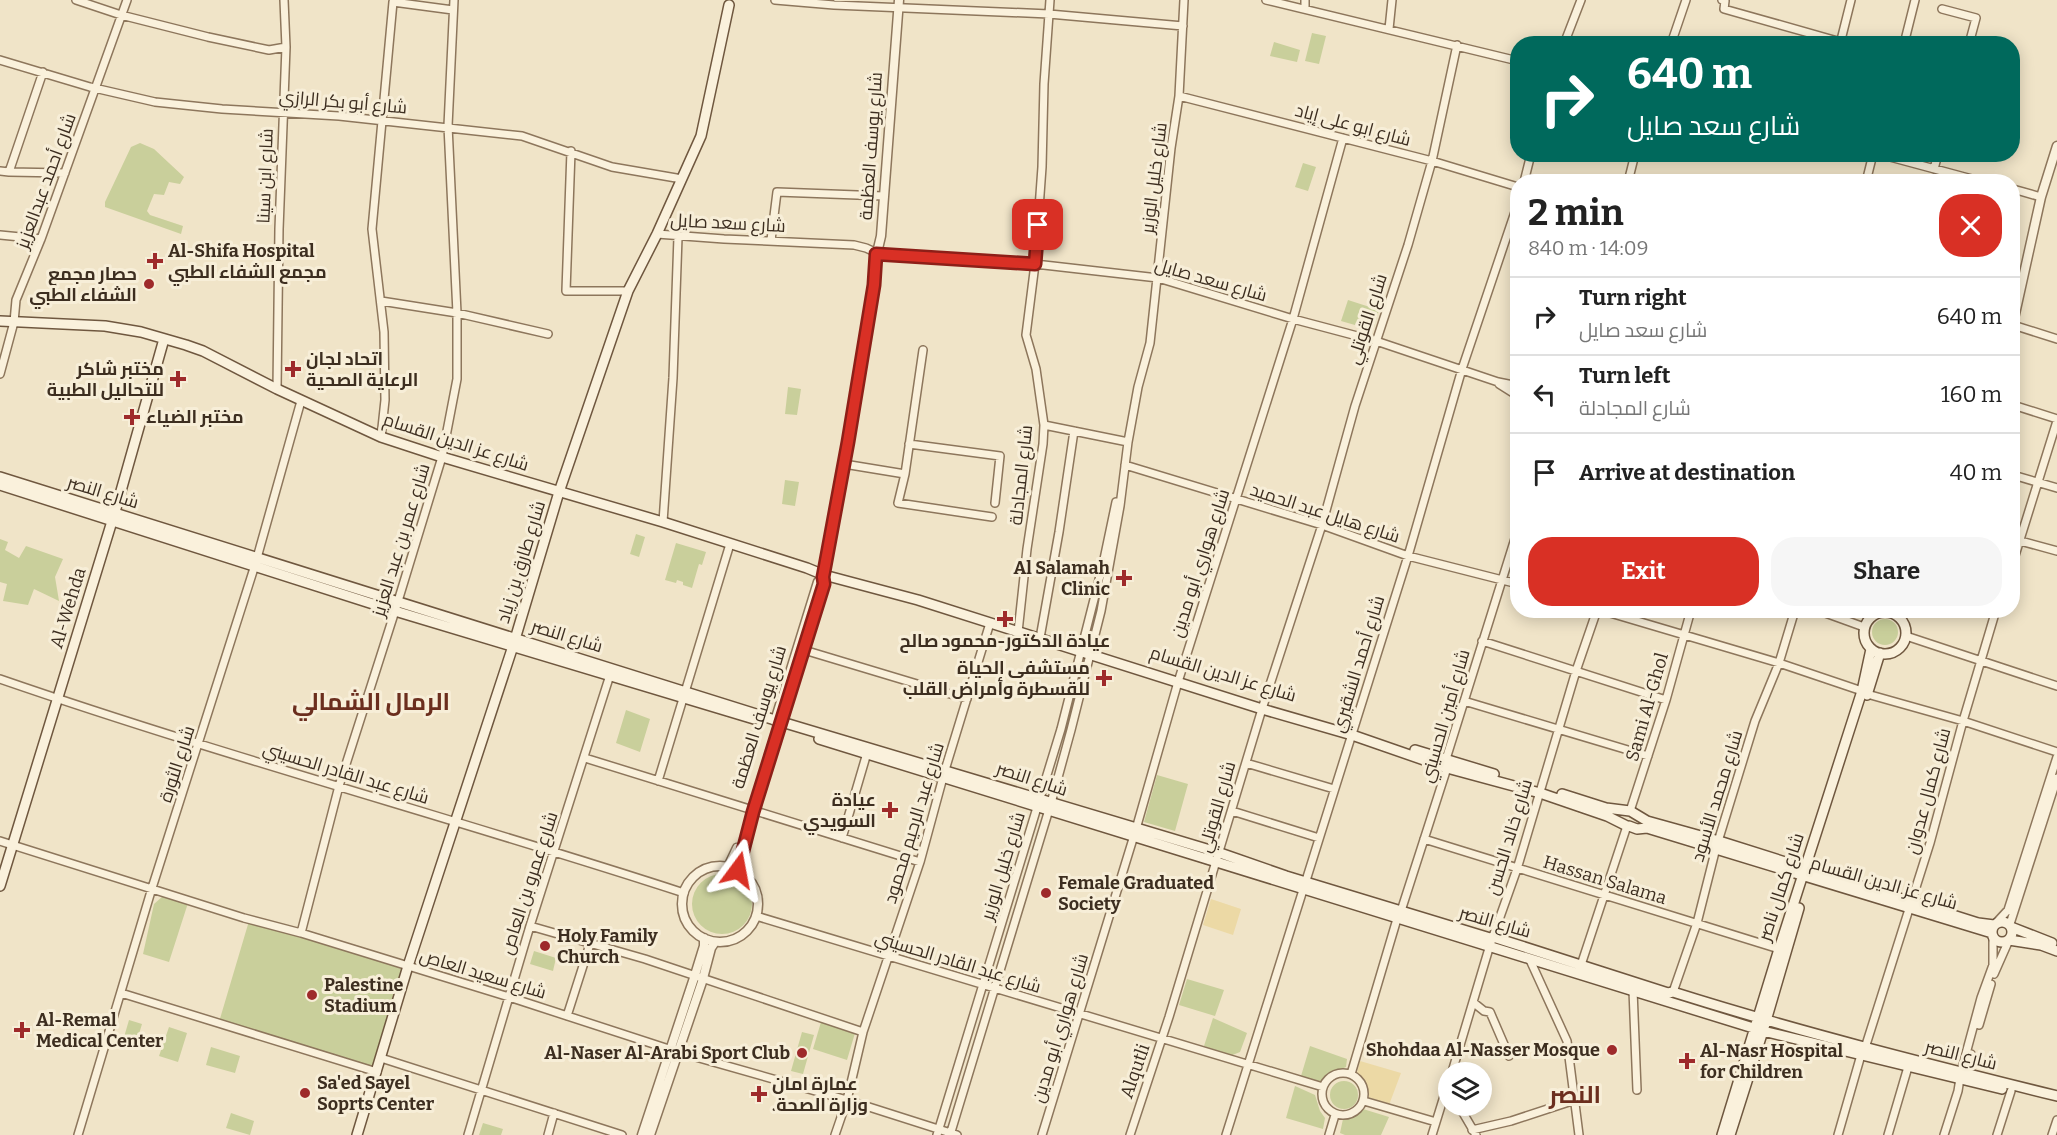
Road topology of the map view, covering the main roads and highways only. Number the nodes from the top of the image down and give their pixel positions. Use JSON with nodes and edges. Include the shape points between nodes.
{"nodes":[{"id":1,"x":733,"y":2,"type":"edge"},
{"id":2,"x":0,"y":321,"type":"edge"},
{"id":3,"x":164,"y":339,"type":"junction"},
{"id":4,"x":0,"y":477,"type":"edge"},
{"id":5,"x":0,"y":485,"type":"edge"},
{"id":6,"x":559,"y":492,"type":"junction"},
{"id":7,"x":113,"y":517,"type":"junction"},
{"id":8,"x":824,"y":574,"type":"junction"},
{"id":9,"x":1869,"y":618,"type":"edge"},
{"id":10,"x":1900,"y":618,"type":"edge"},
{"id":11,"x":1019,"y":630,"type":"junction"},
{"id":12,"x":514,"y":642,"type":"junction"},
{"id":13,"x":1876,"y":651,"type":"junction"},
{"id":14,"x":685,"y":694,"type":"junction"},
{"id":15,"x":777,"y":723,"type":"junction"},
{"id":16,"x":945,"y":773,"type":"junction"},
{"id":17,"x":1540,"y":790,"type":"junction"},
{"id":18,"x":1631,"y":812,"type":"junction"},
{"id":19,"x":1627,"y":826,"type":"junction"},
{"id":20,"x":1135,"y":832,"type":"junction"},
{"id":21,"x":1718,"y":844,"type":"junction"},
{"id":22,"x":1806,"y":873,"type":"junction"},
{"id":23,"x":0,"y":886,"type":"edge"},
{"id":24,"x":1305,"y":886,"type":"junction"},
{"id":25,"x":2011,"y":926,"type":"junction"},
{"id":26,"x":1994,"y":930,"type":"junction"},
{"id":27,"x":2009,"y":940,"type":"junction"},
{"id":28,"x":1492,"y":941,"type":"junction"},
{"id":29,"x":2057,"y":945,"type":"edge"},
{"id":30,"x":2057,"y":951,"type":"edge"},
{"id":31,"x":1760,"y":1025,"type":"junction"},
{"id":32,"x":1863,"y":1052,"type":"junction"},
{"id":33,"x":1963,"y":1076,"type":"junction"},
{"id":34,"x":2057,"y":1096,"type":"edge"},
{"id":35,"x":2057,"y":1102,"type":"edge"},
{"id":36,"x":357,"y":1135,"type":"edge"},
{"id":37,"x":1722,"y":1135,"type":"edge"},
{"id":38,"x":1730,"y":1135,"type":"edge"}],
"edges":[{"from":1,"to":6,"type":"main road","name":"شارع طارق بن زياد","via":[[701,136],[628,291]]},
{"from":2,"to":3,"type":"main road","name":"شارع عز الدين القسام","via":[[105,326]]},
{"from":3,"to":6,"type":"main road","name":"شارع عز الدين القسام","via":[[203,351],[381,437]]},
{"from":3,"to":7,"type":"main road","name":"Al-Wehda"},
{"from":4,"to":7,"type":"main road","name":"شارع النصر"},
{"from":5,"to":7,"type":"main road","name":"شارع النصر"},
{"from":6,"to":8,"type":"main road","name":"شارع عز الدين القسام"},
{"from":6,"to":12,"type":"main road","name":"شارع طارق بن زياد"},
{"from":7,"to":12,"type":"main road","name":"شارع النصر"},
{"from":7,"to":23,"type":"main road","name":"Al-Wehda"},
{"from":8,"to":11,"type":"main road","name":"شارع عز الدين القسام"},
{"from":8,"to":11,"type":"main road","name":"شارع عز الدين القسام"},
{"from":9,"to":13,"type":"main road","via":[[1864,639]]},
{"from":10,"to":13,"type":"main road","via":[[1906,636],[1903,644],[1888,654]]},
{"from":11,"to":17,"type":"main road","name":"شارع عز الدين القسام"},
{"from":12,"to":14,"type":"main road","name":"شارع النصر"},
{"from":12,"to":14,"type":"main road","name":"شارع النصر","via":[[610,675]]},
{"from":12,"to":36,"type":"main road","name":"شارع طارق بن زياد"},
{"from":13,"to":22,"type":"main road","name":"شارع كمال ناصر"},
{"from":14,"to":15,"type":"main road","name":"شارع النصر"},
{"from":15,"to":16,"type":"main road","name":"شارع النصر"},
{"from":15,"to":16,"type":"main road","name":"شارع النصر","via":[[867,753]]},
{"from":16,"to":20,"type":"main road","name":"شارع النصر"},
{"from":17,"to":18,"type":"main road","name":"شارع عز الدين القسام"},
{"from":17,"to":19,"type":"main road","name":"شارع عز الدين القسام"},
{"from":18,"to":19,"type":"main road","via":[[1637,820]]},
{"from":18,"to":21,"type":"main road","name":"شارع عز الدين القسام"},
{"from":19,"to":21,"type":"main road","name":"شارع عز الدين القسام"},
{"from":20,"to":24,"type":"main road","name":"شارع النصر","via":[[1217,863]]},
{"from":20,"to":24,"type":"main road","name":"شارع النصر","via":[[1220,852]]},
{"from":21,"to":22,"type":"main road","name":"شارع عز الدين القسام"},
{"from":22,"to":26,"type":"main road","name":"شارع عز الدين القسام"},
{"from":22,"to":31,"type":"main road","name":"شارع كمال ناصر"},
{"from":22,"to":31,"type":"main road","name":"شارع كمال ناصر","via":[[1779,949]]},
{"from":24,"to":28,"type":"main road","name":"شارع النصر"},
{"from":25,"to":26,"type":"main road","name":"شارع عز الدين القسام","via":[[2003,921]]},
{"from":25,"to":27,"type":"main road"},
{"from":25,"to":29,"type":"main road","name":"شارع عز الدين القسام"},
{"from":26,"to":27,"type":"main road","name":"شارع عز الدين القسام","via":[[2002,942]]},
{"from":27,"to":30,"type":"main road","name":"شارع عز الدين القسام"},
{"from":28,"to":31,"type":"main road","name":"شارع النصر","via":[[1530,960]]},
{"from":28,"to":31,"type":"main road","name":"شارع النصر","via":[[1673,992]]},
{"from":31,"to":32,"type":"main road","name":"شارع النصر"},
{"from":31,"to":37,"type":"main road","name":"شارع كمال ناصر"},
{"from":31,"to":38,"type":"main road","name":"شارع كمال ناصر"},
{"from":32,"to":33,"type":"main road","name":"شارع النصر"},
{"from":32,"to":33,"type":"main road","name":"شارع النصر","via":[[1908,1067]]},
{"from":33,"to":34,"type":"main road","name":"شارع النصر"},
{"from":33,"to":35,"type":"main road","name":"شارع النصر"}]}
